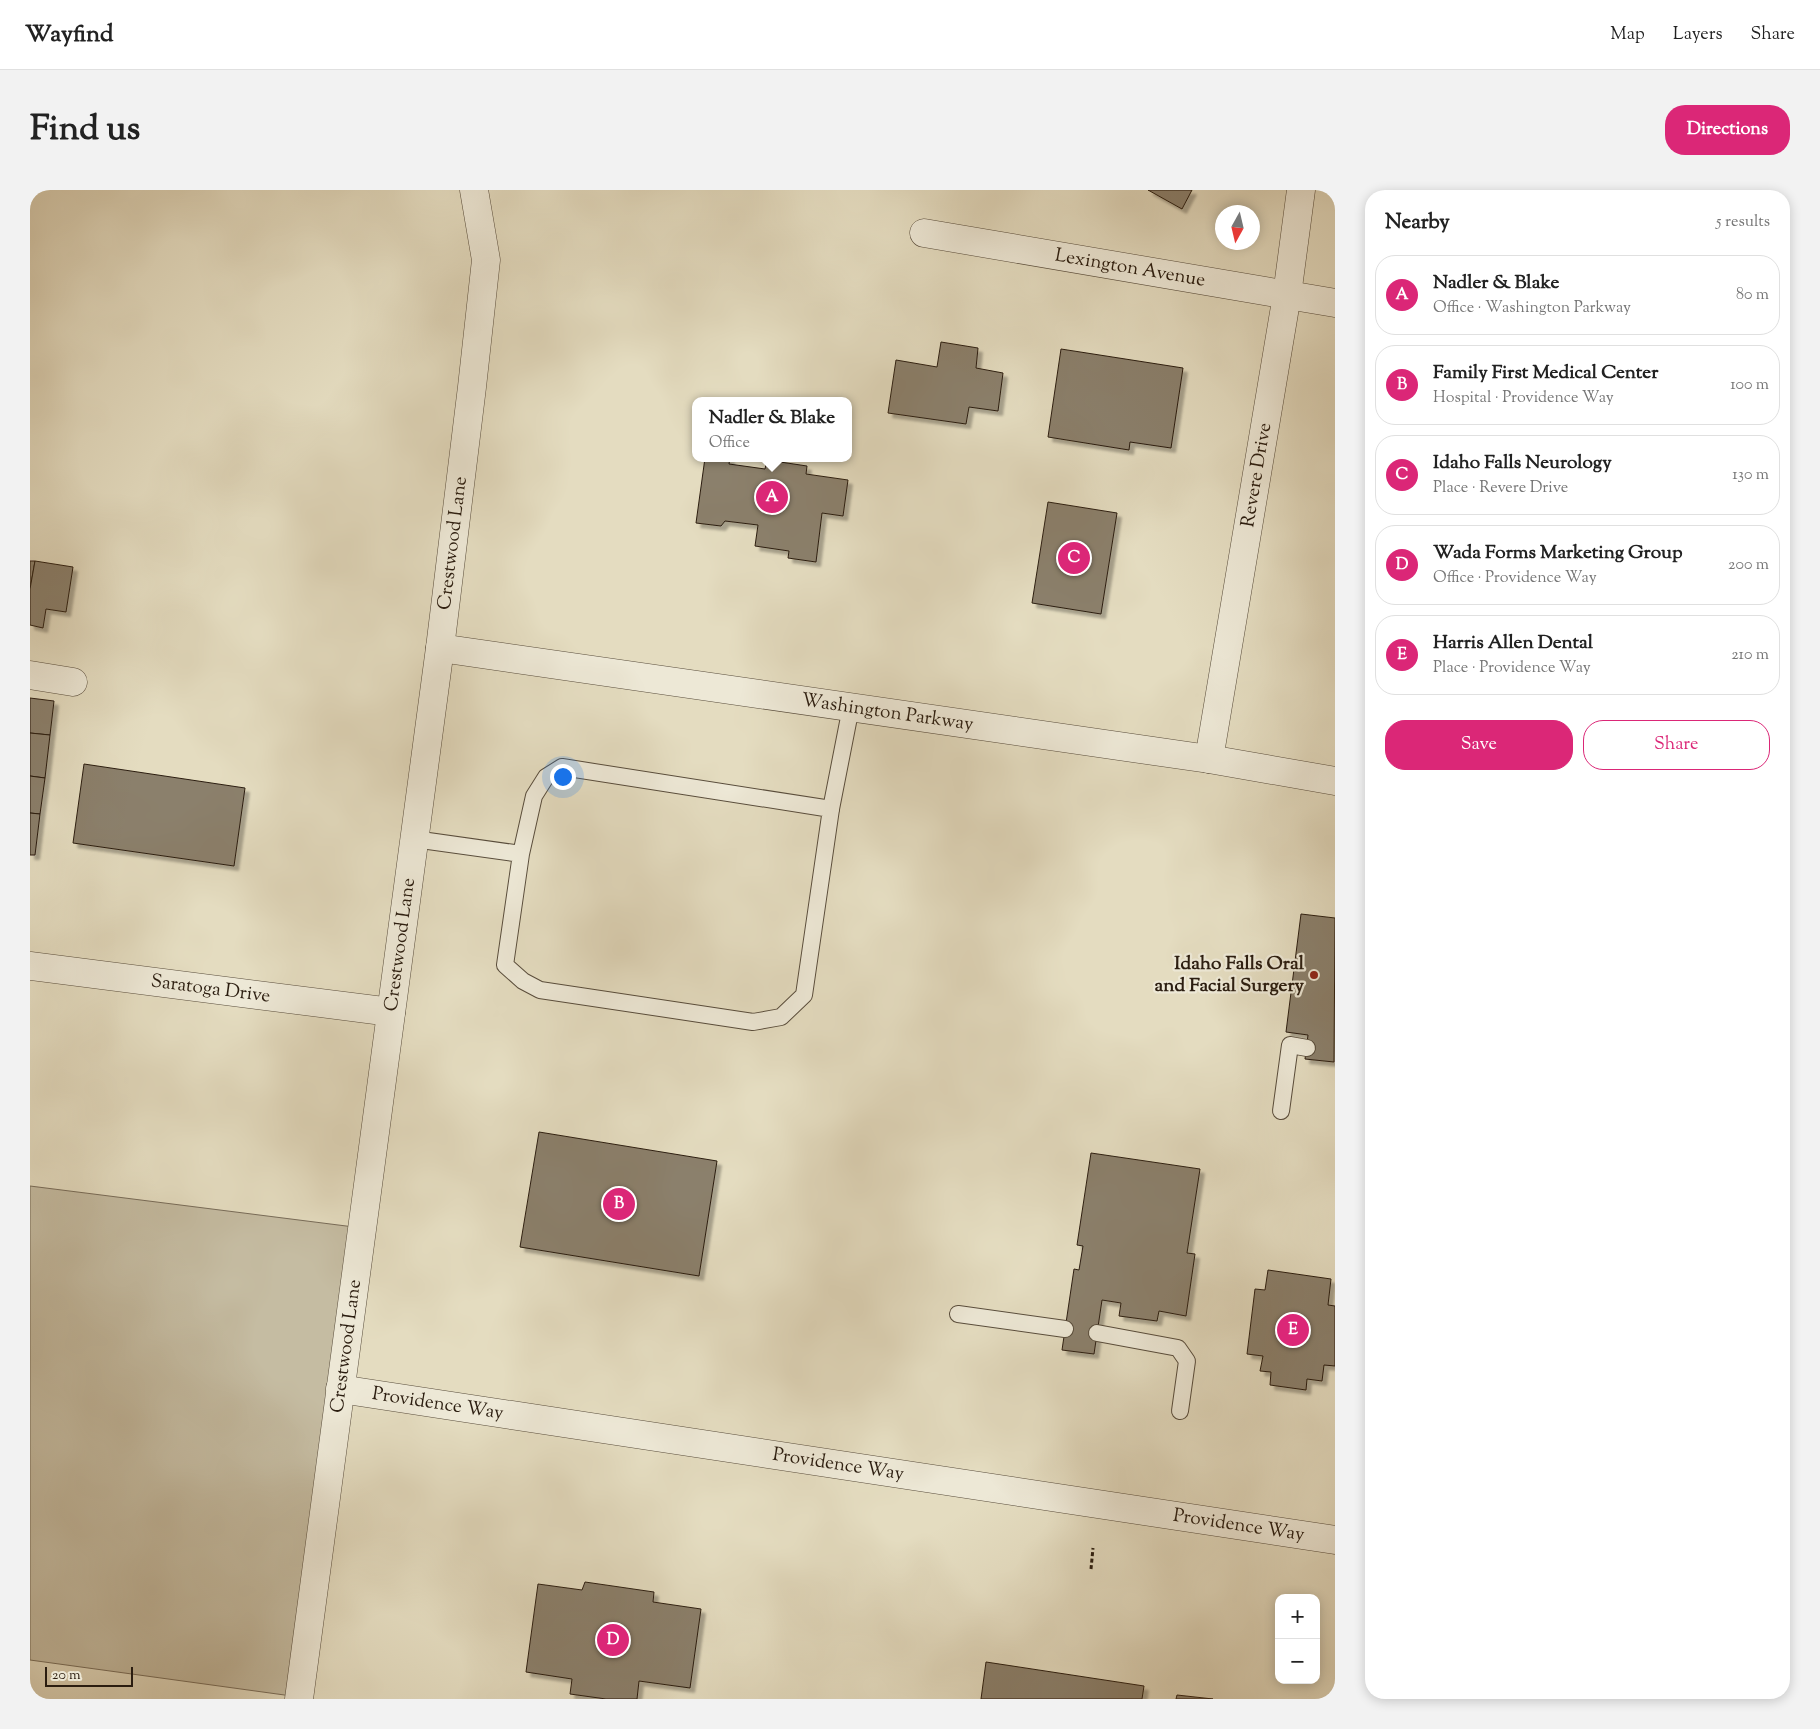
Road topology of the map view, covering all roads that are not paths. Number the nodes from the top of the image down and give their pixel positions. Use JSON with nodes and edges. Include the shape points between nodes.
{"nodes":[{"id":1,"x":474,"y":190,"type":"edge"},
{"id":2,"x":1301,"y":190,"type":"edge"},
{"id":3,"x":924,"y":233,"type":"dead end"},
{"id":4,"x":1287,"y":295,"type":"junction"},
{"id":5,"x":1335,"y":303,"type":"edge"},
{"id":6,"x":440,"y":648,"type":"junction"},
{"id":7,"x":30,"y":675,"type":"edge"},
{"id":8,"x":74,"y":682,"type":"dead end"},
{"id":9,"x":851,"y":707,"type":"junction"},
{"id":10,"x":1209,"y":759,"type":"junction"},
{"id":11,"x":1335,"y":781,"type":"edge"},
{"id":12,"x":831,"y":809,"type":"junction"},
{"id":13,"x":414,"y":839,"type":"junction"},
{"id":14,"x":521,"y":854,"type":"junction"},
{"id":15,"x":30,"y":966,"type":"edge"},
{"id":16,"x":391,"y":1012,"type":"junction"},
{"id":17,"x":1307,"y":1048,"type":"dead end"},
{"id":18,"x":1281,"y":1112,"type":"dead end"},
{"id":19,"x":958,"y":1314,"type":"dead end"},
{"id":20,"x":1065,"y":1329,"type":"dead end"},
{"id":21,"x":1097,"y":1333,"type":"dead end"},
{"id":22,"x":340,"y":1389,"type":"junction"},
{"id":23,"x":1180,"y":1411,"type":"dead end"},
{"id":24,"x":1335,"y":1540,"type":"edge"},
{"id":25,"x":299,"y":1699,"type":"edge"}],
"edges":[{"from":1,"to":6,"type":"street","name":"Crestwood Lane","via":[[486,260]]},
{"from":2,"to":4,"type":"street","name":"Revere Drive"},
{"from":3,"to":4,"type":"street","name":"Lexington Avenue"},
{"from":4,"to":5,"type":"street","name":"Lexington Avenue"},
{"from":4,"to":10,"type":"street","name":"Revere Drive"},
{"from":6,"to":9,"type":"street","name":"Washington Parkway"},
{"from":6,"to":13,"type":"street","name":"Crestwood Lane"},
{"from":7,"to":8,"type":"street"},
{"from":9,"to":10,"type":"street","name":"Washington Parkway"},
{"from":9,"to":12,"type":"lane"},
{"from":10,"to":11,"type":"street","name":"Washington Parkway"},
{"from":12,"to":14,"type":"lane","via":[[562,767],[546,776],[534,796]]},
{"from":12,"to":14,"type":"lane","via":[[804,995],[781,1017],[753,1022],[540,990],[523,981],[505,965]]},
{"from":13,"to":14,"type":"lane"},
{"from":13,"to":16,"type":"street","name":"Crestwood Lane"},
{"from":15,"to":16,"type":"street","name":"Saratoga Drive"},
{"from":16,"to":22,"type":"street","name":"Crestwood Lane"},
{"from":17,"to":18,"type":"lane","via":[[1290,1045]]},
{"from":19,"to":20,"type":"lane"},
{"from":21,"to":23,"type":"lane","via":[[1178,1348],[1187,1361]]},
{"from":22,"to":24,"type":"street","name":"Providence Way"},
{"from":22,"to":25,"type":"street","name":"Crestwood Lane"}]}
